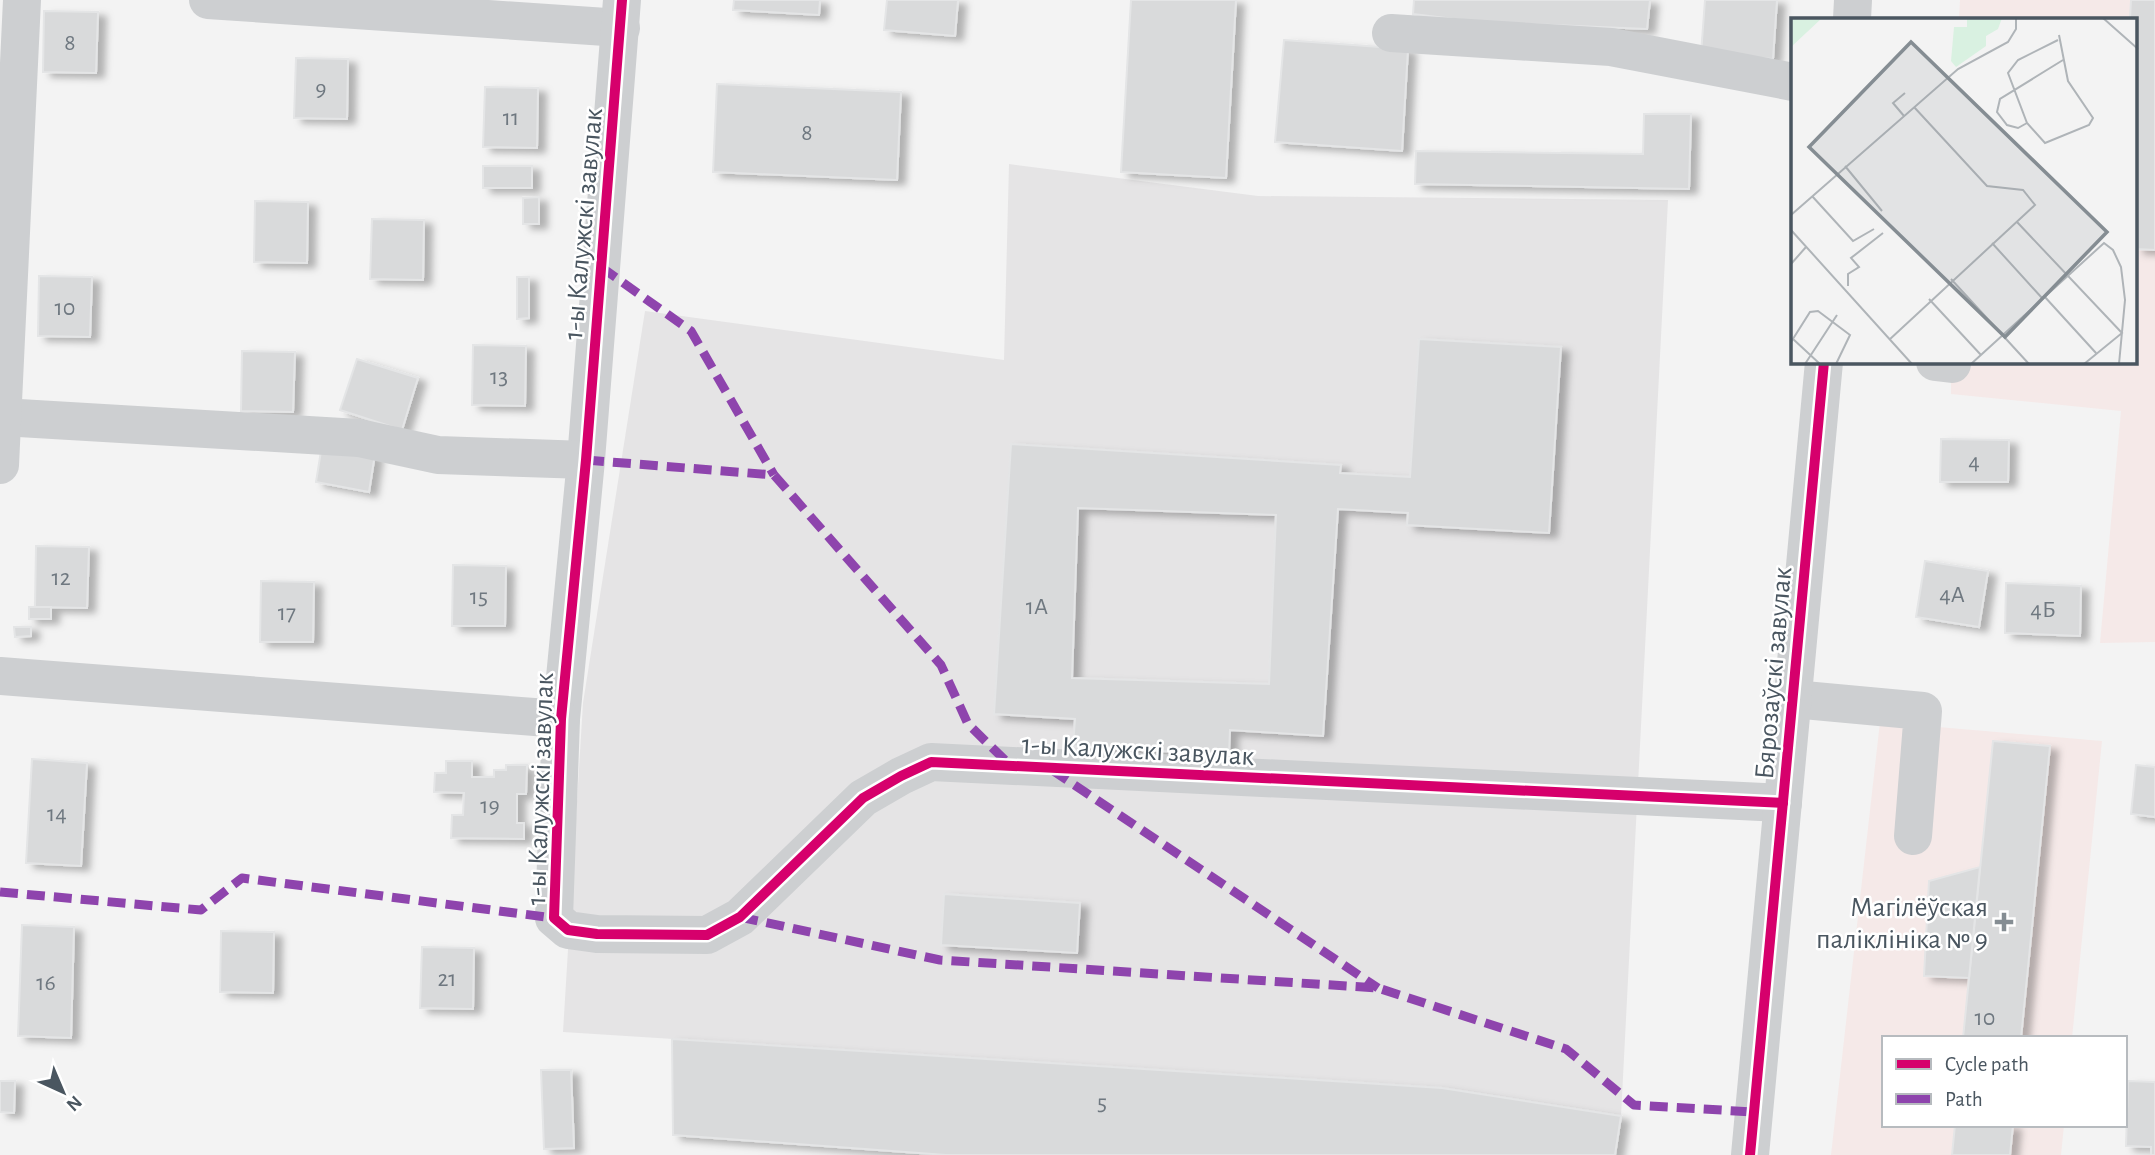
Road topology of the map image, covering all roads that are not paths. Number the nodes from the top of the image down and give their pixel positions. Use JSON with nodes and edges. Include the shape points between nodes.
{"nodes":[{"id":1,"x":22,"y":0,"type":"edge"},
{"id":2,"x":208,"y":0,"type":"edge"},
{"id":3,"x":1853,"y":0,"type":"edge"},
{"id":4,"x":622,"y":14,"type":"edge"},
{"id":5,"x":1852,"y":18,"type":"edge"},
{"id":6,"x":1391,"y":33,"type":"dead end"},
{"id":7,"x":1791,"y":82,"type":"edge"},
{"id":8,"x":1824,"y":364,"type":"edge"},
{"id":9,"x":1,"y":441,"type":"edge"},
{"id":10,"x":586,"y":460,"type":"junction"},
{"id":11,"x":0,"y":676,"type":"edge"},
{"id":12,"x":1793,"y":699,"type":"junction"},
{"id":13,"x":561,"y":719,"type":"junction"},
{"id":14,"x":1783,"y":803,"type":"junction"},
{"id":15,"x":1913,"y":836,"type":"dead end"},
{"id":16,"x":1750,"y":1155,"type":"edge"}],
"edges":[{"from":1,"to":9,"type":"street"},
{"from":2,"to":4,"type":"street"},
{"from":3,"to":5,"type":"street"},
{"from":4,"to":10,"type":"street","name":"1-ы Калужскі завулак"},
{"from":6,"to":7,"type":"street","via":[[1611,47]]},
{"from":8,"to":12,"type":"street","name":"Бярозаўскі завулак"},
{"from":9,"to":10,"type":"street","via":[[359,438],[438,455]]},
{"from":10,"to":13,"type":"street","name":"1-ы Калужскі завулак"},
{"from":11,"to":13,"type":"street"},
{"from":12,"to":14,"type":"street","name":"Бярозаўскі завулак"},
{"from":12,"to":15,"type":"street","via":[[1923,711]]},
{"from":13,"to":14,"type":"street","name":"1-ы Калужскі завулак","via":[[554,918],[568,930],[597,934],[707,934],[740,917],[863,798],[931,762]]},
{"from":14,"to":16,"type":"street","name":"Бярозаўскі завулак"}]}
